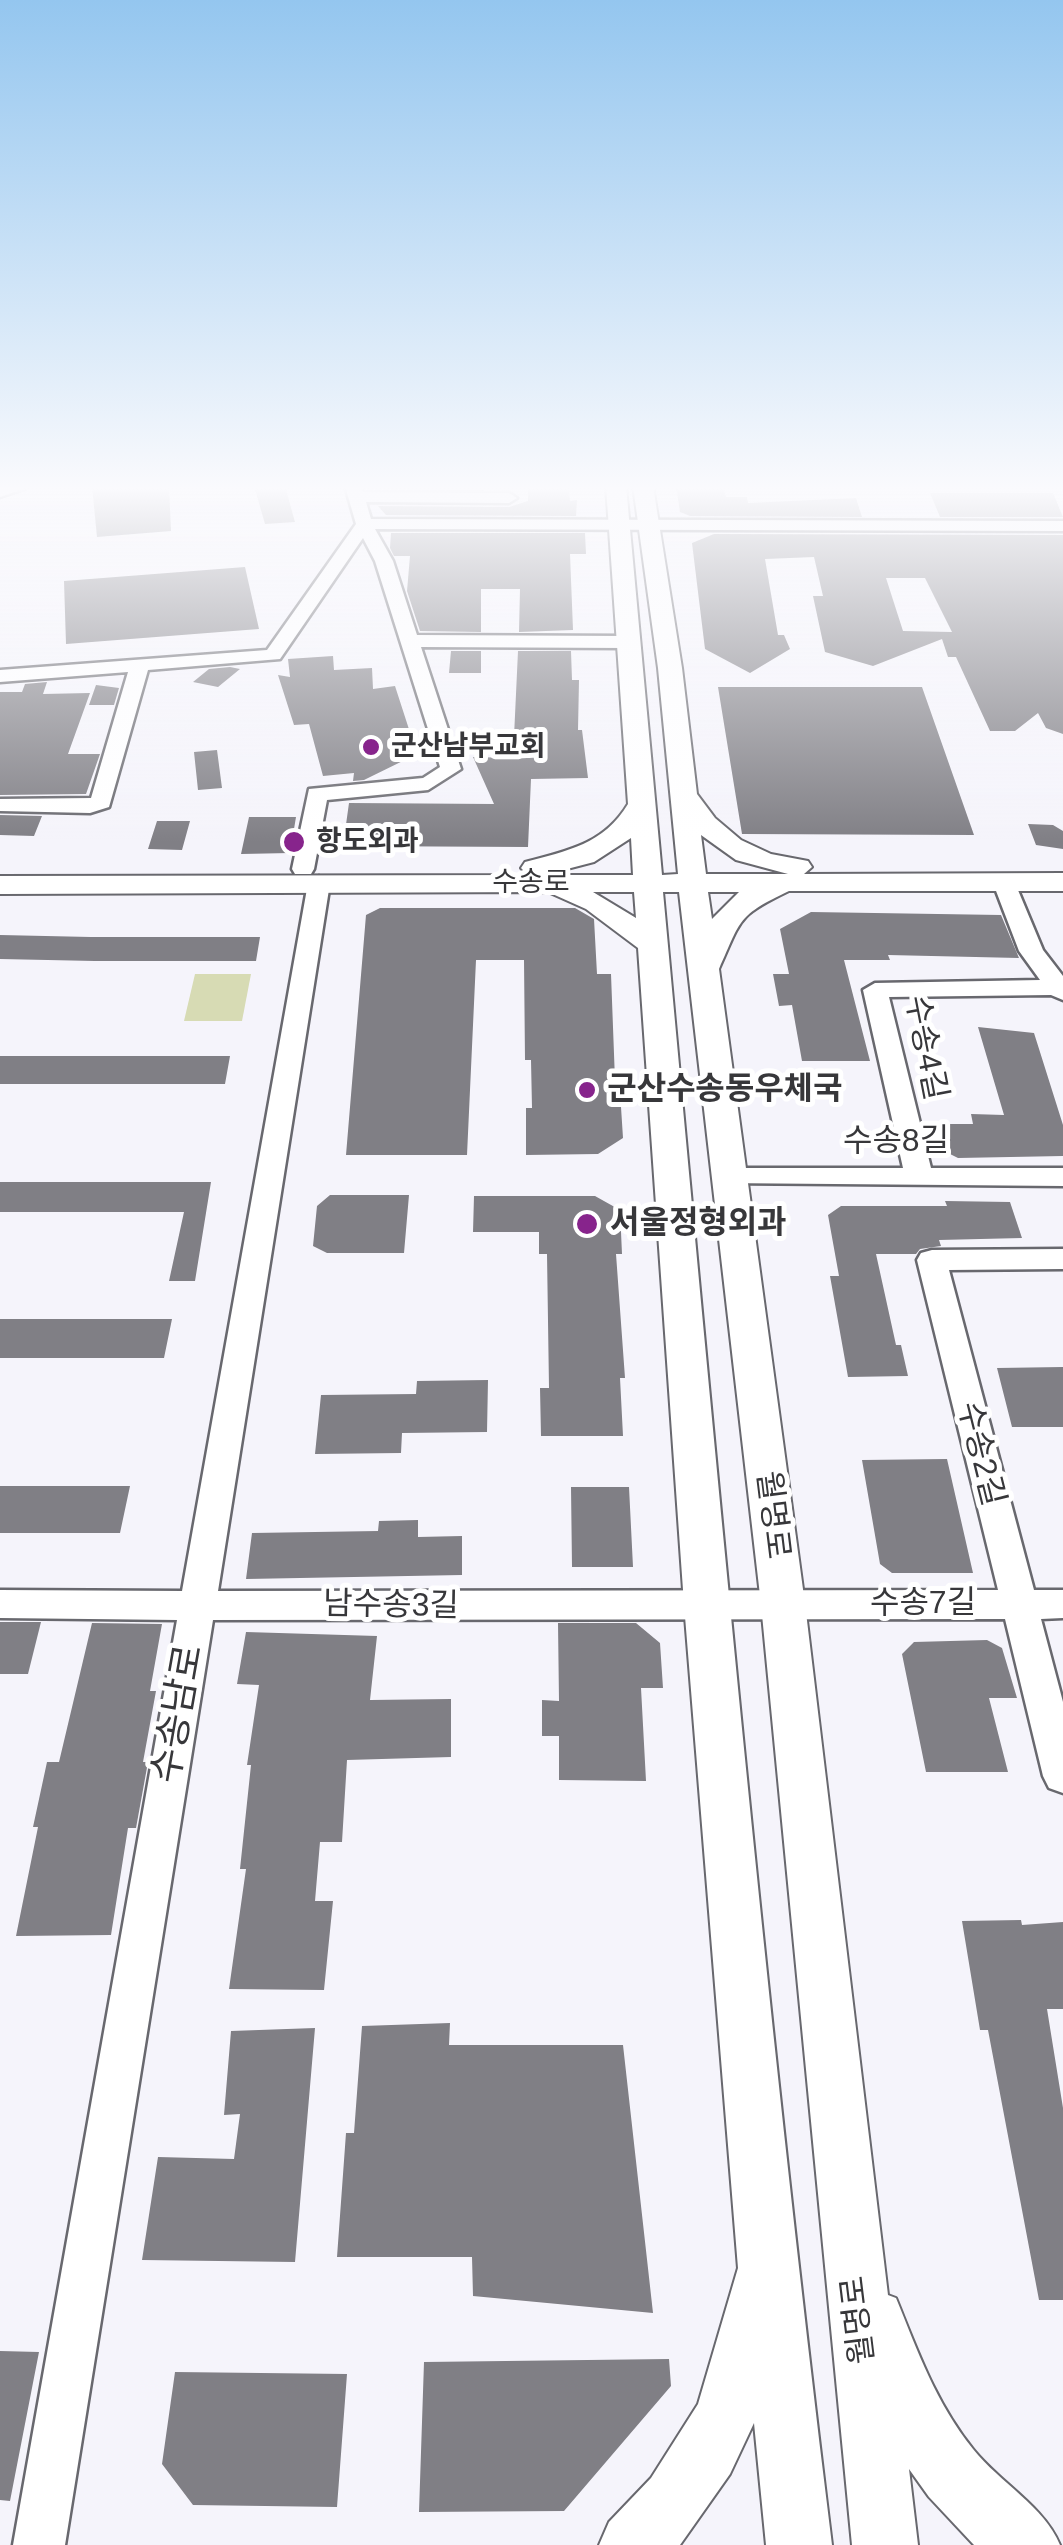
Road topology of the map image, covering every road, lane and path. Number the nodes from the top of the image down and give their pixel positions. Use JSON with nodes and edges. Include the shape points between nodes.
{"nodes":[{"id":1,"x":310,"y":605,"type":"edge"},
{"id":2,"x":397,"y":605,"type":"edge"},
{"id":3,"x":624,"y":605,"type":"edge"},
{"id":4,"x":660,"y":605,"type":"edge"},
{"id":5,"x":410,"y":641,"type":"junction"},
{"id":6,"x":627,"y":642,"type":"junction"},
{"id":7,"x":140,"y":664,"type":"junction"},
{"id":8,"x":0,"y":676,"type":"edge"},
{"id":9,"x":683,"y":794,"type":"junction"},
{"id":10,"x":642,"y":803,"type":"junction"},
{"id":11,"x":0,"y":806,"type":"edge"},
{"id":12,"x":1063,"y":868,"type":"edge"},
{"id":13,"x":0,"y":871,"type":"edge"},
{"id":14,"x":311,"y":876,"type":"junction"},
{"id":15,"x":529,"y":876,"type":"junction"},
{"id":16,"x":668,"y":876,"type":"junction"},
{"id":17,"x":816,"y":876,"type":"junction"},
{"id":18,"x":1004,"y":882,"type":"junction"},
{"id":19,"x":1063,"y":882,"type":"edge"},
{"id":20,"x":0,"y":885,"type":"edge"},
{"id":21,"x":651,"y":943,"type":"junction"},
{"id":22,"x":1063,"y":950,"type":"edge"},
{"id":23,"x":1031,"y":952,"type":"junction"},
{"id":24,"x":705,"y":973,"type":"junction"},
{"id":25,"x":1062,"y":990,"type":"edge"},
{"id":26,"x":730,"y":1177,"type":"junction"},
{"id":27,"x":920,"y":1177,"type":"junction"},
{"id":28,"x":1063,"y":1178,"type":"edge"},
{"id":29,"x":1063,"y":1259,"type":"edge"},
{"id":30,"x":0,"y":1604,"type":"edge"},
{"id":31,"x":198,"y":1604,"type":"junction"},
{"id":32,"x":706,"y":1604,"type":"junction"},
{"id":33,"x":783,"y":1604,"type":"junction"},
{"id":34,"x":1017,"y":1604,"type":"junction"},
{"id":35,"x":1063,"y":1604,"type":"edge"},
{"id":36,"x":1063,"y":1776,"type":"edge"},
{"id":37,"x":848,"y":2228,"type":"junction"},
{"id":38,"x":766,"y":2242,"type":"junction"},
{"id":39,"x":38,"y":2545,"type":"edge"},
{"id":40,"x":632,"y":2545,"type":"edge"},
{"id":41,"x":798,"y":2545,"type":"edge"},
{"id":42,"x":885,"y":2545,"type":"edge"},
{"id":43,"x":1027,"y":2545,"type":"edge"}],
"edges":[{"from":1,"to":7,"type":"street","via":[[273,655]]},
{"from":2,"to":5,"type":"street"},
{"from":3,"to":6,"type":"street","name":"월명로"},
{"from":4,"to":9,"type":"street","name":"월명로"},
{"from":5,"to":6,"type":"street"},
{"from":5,"to":14,"type":"street","name":"수송남로","via":[[451,769],[428,784],[316,794]]},
{"from":6,"to":10,"type":"street","name":"월명로"},
{"from":7,"to":8,"type":"street"},
{"from":7,"to":11,"type":"street","via":[[101,802]]},
{"from":9,"to":16,"type":"street","name":"월명로"},
{"from":9,"to":17,"type":"street","via":[[708,830],[733,850]]},
{"from":10,"to":15,"type":"street","via":[[631,825],[606,848]]},
{"from":10,"to":16,"type":"street","name":"월명로"},
{"from":12,"to":17,"type":"street","name":"수송로"},
{"from":13,"to":14,"type":"street","name":"수송로"},
{"from":14,"to":15,"type":"street","name":"수송로"},
{"from":14,"to":20,"type":"street","name":"수송로"},
{"from":14,"to":31,"type":"street","name":"수송남로"},
{"from":15,"to":16,"type":"street","name":"수송로"},
{"from":15,"to":21,"type":"street","via":[[596,904]]},
{"from":16,"to":17,"type":"street","name":"수송로"},
{"from":16,"to":21,"type":"street","name":"월명로"},
{"from":16,"to":24,"type":"street","name":"월명로"},
{"from":17,"to":18,"type":"street","name":"수송로"},
{"from":17,"to":24,"type":"street","via":[[740,904],[718,929]]},
{"from":18,"to":19,"type":"street","name":"수송로"},
{"from":18,"to":23,"type":"street"},
{"from":21,"to":32,"type":"street","name":"월명로"},
{"from":22,"to":23,"type":"street"},
{"from":23,"to":25,"type":"street"},
{"from":24,"to":26,"type":"street","name":"월명로"},
{"from":25,"to":27,"type":"street","name":"수송4길","via":[[875,990]]},
{"from":26,"to":27,"type":"street","name":"수송8길"},
{"from":26,"to":33,"type":"street","name":"월명로"},
{"from":27,"to":28,"type":"street","name":"수송8길"},
{"from":29,"to":34,"type":"street","name":"수송2길","via":[[932,1260]]},
{"from":30,"to":31,"type":"street","name":"남수송3길"},
{"from":31,"to":32,"type":"street","name":"남수송3길"},
{"from":31,"to":39,"type":"street","name":"수송남로"},
{"from":32,"to":33,"type":"street","name":"남수송3길"},
{"from":32,"to":38,"type":"street","name":"월명로"},
{"from":33,"to":34,"type":"street","name":"수송7길"},
{"from":33,"to":37,"type":"street","name":"월명로"},
{"from":34,"to":35,"type":"street","name":"수송7길"},
{"from":34,"to":36,"type":"street","name":"수송2길"},
{"from":37,"to":42,"type":"street","name":"월명로"},
{"from":37,"to":43,"type":"street","via":[[900,2388],[942,2464]]},
{"from":38,"to":40,"type":"street","via":[[741,2380],[721,2429],[701,2466]]},
{"from":38,"to":41,"type":"street","name":"월명로"}]}
